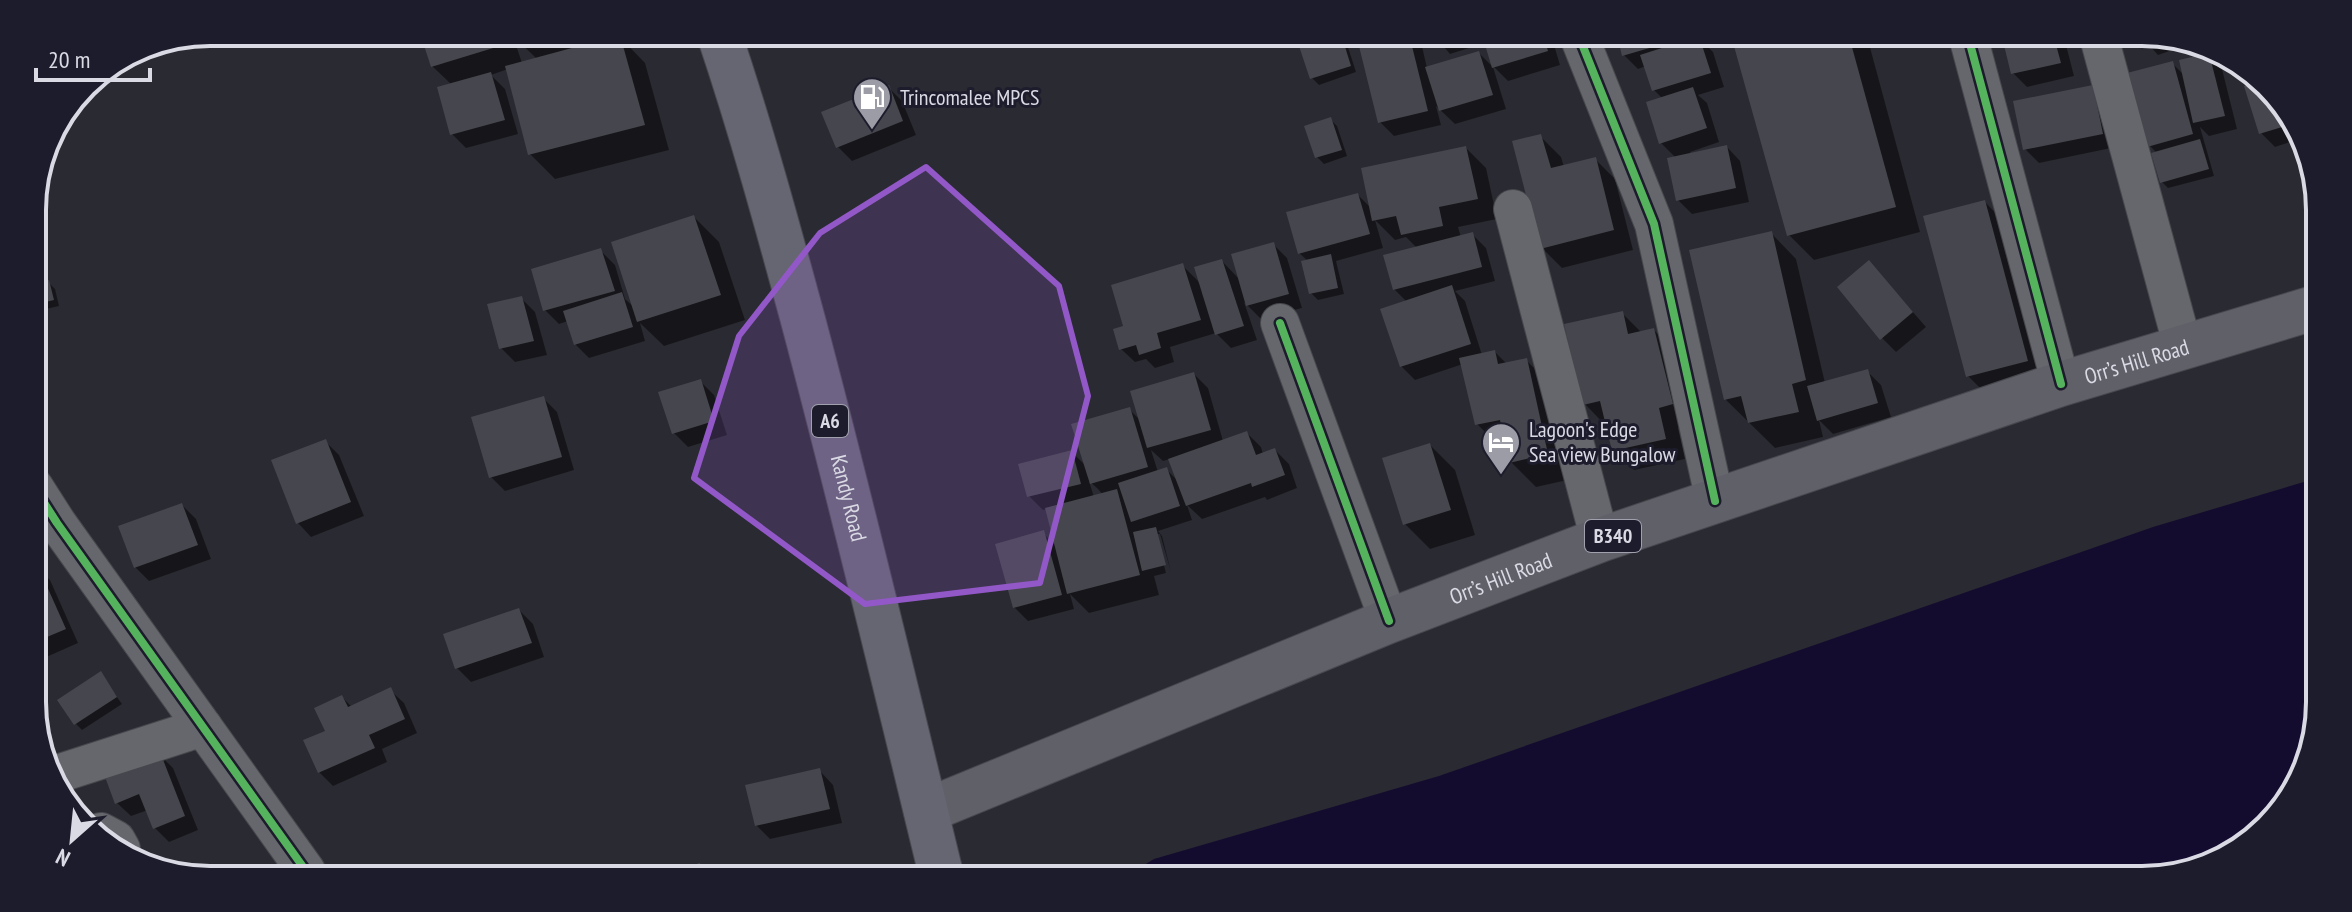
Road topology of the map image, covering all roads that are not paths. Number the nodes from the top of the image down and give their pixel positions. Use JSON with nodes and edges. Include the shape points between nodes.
{"nodes":[{"id":1,"x":723,"y":46,"type":"edge"},
{"id":2,"x":1583,"y":46,"type":"edge"},
{"id":3,"x":1971,"y":46,"type":"edge"},
{"id":4,"x":2101,"y":46,"type":"edge"},
{"id":5,"x":1513,"y":209,"type":"dead end"},
{"id":6,"x":2306,"y":310,"type":"edge"},
{"id":7,"x":1280,"y":323,"type":"dead end"},
{"id":8,"x":2183,"y":347,"type":"junction"},
{"id":9,"x":2061,"y":384,"type":"junction"},
{"id":10,"x":1715,"y":501,"type":"junction"},
{"id":11,"x":46,"y":528,"type":"edge"},
{"id":12,"x":1600,"y":540,"type":"junction"},
{"id":13,"x":1389,"y":621,"type":"junction"},
{"id":14,"x":203,"y":727,"type":"junction"},
{"id":15,"x":62,"y":772,"type":"edge"},
{"id":16,"x":926,"y":811,"type":"junction"},
{"id":17,"x":302,"y":866,"type":"edge"},
{"id":18,"x":939,"y":866,"type":"edge"}],
"edges":[{"from":1,"to":16,"type":"highway","name":"Kandy Road","number":"A6","via":[[751,129],[825,403]]},
{"from":2,"to":10,"type":"street","via":[[1654,224]]},
{"from":3,"to":9,"type":"street"},
{"from":4,"to":8,"type":"street"},
{"from":5,"to":12,"type":"street"},
{"from":6,"to":8,"type":"main road","name":"Orr’s Hill Road","number":"B340"},
{"from":7,"to":13,"type":"street"},
{"from":8,"to":9,"type":"main road","name":"Orr’s Hill Road","number":"B340"},
{"from":9,"to":10,"type":"main road","name":"Orr’s Hill Road","number":"B340"},
{"from":10,"to":12,"type":"main road","name":"Orr’s Hill Road","number":"B340"},
{"from":11,"to":14,"type":"street"},
{"from":12,"to":13,"type":"main road","name":"Orr’s Hill Road","number":"B340"},
{"from":13,"to":16,"type":"main road","name":"Orr’s Hill Road","number":"B340"},
{"from":14,"to":15,"type":"street"},
{"from":14,"to":17,"type":"street"},
{"from":16,"to":18,"type":"highway","name":"Kandy Road","number":"A6"}]}
